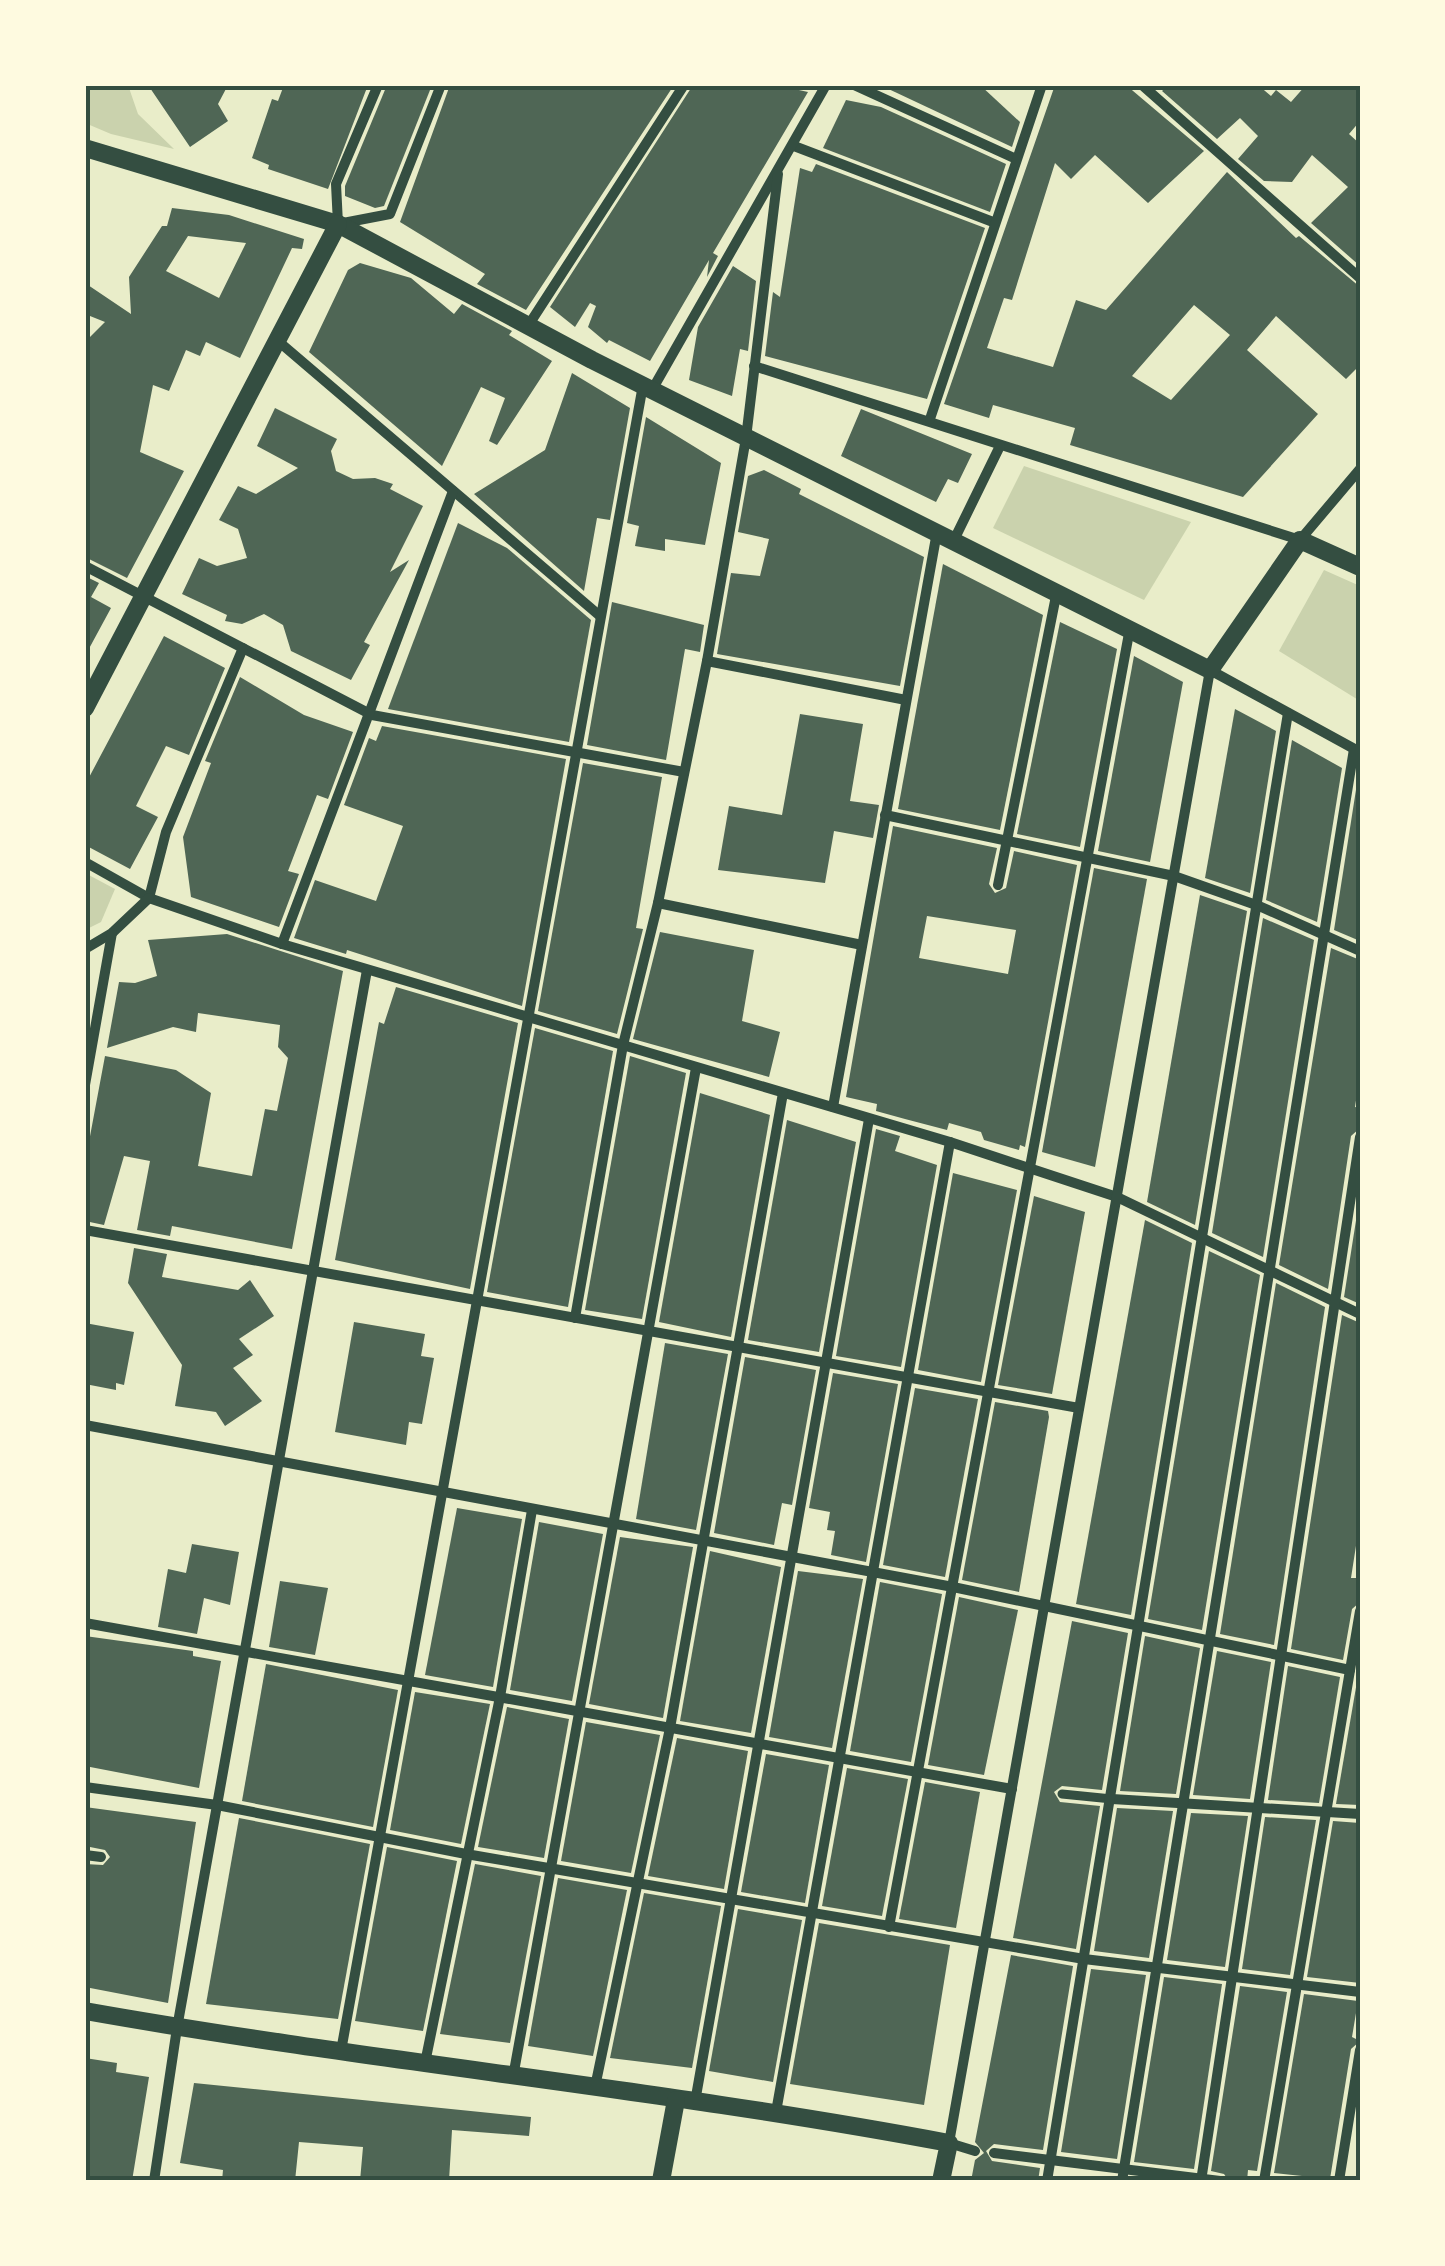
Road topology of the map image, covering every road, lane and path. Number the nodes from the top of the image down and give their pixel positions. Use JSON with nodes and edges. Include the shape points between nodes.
{"nodes":[{"id":1,"x":378,"y":85,"type":"edge"},
{"id":2,"x":441,"y":85,"type":"edge"},
{"id":3,"x":684,"y":85,"type":"edge"},
{"id":4,"x":826,"y":85,"type":"edge"},
{"id":5,"x":854,"y":85,"type":"edge"},
{"id":6,"x":1042,"y":85,"type":"edge"},
{"id":7,"x":1145,"y":86,"type":"edge"},
{"id":8,"x":794,"y":146,"type":"junction"},
{"id":9,"x":85,"y":148,"type":"edge"},
{"id":10,"x":1014,"y":158,"type":"junction"},
{"id":11,"x":778,"y":174,"type":"junction"},
{"id":12,"x":993,"y":222,"type":"junction"},
{"id":13,"x":338,"y":224,"type":"junction"},
{"id":14,"x":1360,"y":278,"type":"edge"},
{"id":15,"x":528,"y":326,"type":"junction"},
{"id":16,"x":278,"y":341,"type":"junction"},
{"id":17,"x":754,"y":366,"type":"junction"},
{"id":18,"x":648,"y":388,"type":"junction"},
{"id":19,"x":930,"y":419,"type":"junction"},
{"id":20,"x":746,"y":438,"type":"junction"},
{"id":21,"x":1000,"y":446,"type":"junction"},
{"id":22,"x":1360,"y":469,"type":"edge"},
{"id":23,"x":453,"y":491,"type":"junction"},
{"id":24,"x":946,"y":536,"type":"junction"},
{"id":25,"x":1300,"y":540,"type":"junction"},
{"id":26,"x":85,"y":566,"type":"edge"},
{"id":27,"x":1360,"y":567,"type":"edge"},
{"id":28,"x":1057,"y":590,"type":"junction"},
{"id":29,"x":146,"y":598,"type":"junction"},
{"id":30,"x":600,"y":616,"type":"junction"},
{"id":31,"x":1130,"y":626,"type":"junction"},
{"id":32,"x":243,"y":648,"type":"junction"},
{"id":33,"x":707,"y":661,"type":"junction"},
{"id":34,"x":1210,"y":670,"type":"junction"},
{"id":35,"x":906,"y":700,"type":"junction"},
{"id":36,"x":85,"y":708,"type":"edge"},
{"id":37,"x":1288,"y":712,"type":"junction"},
{"id":38,"x":372,"y":715,"type":"junction"},
{"id":39,"x":1357,"y":750,"type":"edge"},
{"id":40,"x":573,"y":753,"type":"junction"},
{"id":41,"x":684,"y":772,"type":"junction"},
{"id":42,"x":886,"y":815,"type":"junction"},
{"id":43,"x":1006,"y":843,"type":"junction"},
{"id":44,"x":1088,"y":857,"type":"junction"},
{"id":45,"x":85,"y":862,"type":"edge"},
{"id":46,"x":1174,"y":876,"type":"junction"},
{"id":47,"x":998,"y":885,"type":"dead end"},
{"id":48,"x":149,"y":898,"type":"junction"},
{"id":49,"x":658,"y":903,"type":"junction"},
{"id":50,"x":1259,"y":906,"type":"junction"},
{"id":51,"x":112,"y":933,"type":"junction"},
{"id":52,"x":1321,"y":934,"type":"junction"},
{"id":53,"x":282,"y":944,"type":"junction"},
{"id":54,"x":862,"y":945,"type":"junction"},
{"id":55,"x":85,"y":949,"type":"edge"},
{"id":56,"x":1360,"y":952,"type":"edge"},
{"id":57,"x":367,"y":970,"type":"junction"},
{"id":58,"x":526,"y":1018,"type":"junction"},
{"id":59,"x":624,"y":1045,"type":"junction"},
{"id":60,"x":696,"y":1068,"type":"junction"},
{"id":61,"x":85,"y":1085,"type":"edge"},
{"id":62,"x":783,"y":1093,"type":"junction"},
{"id":63,"x":833,"y":1108,"type":"junction"},
{"id":64,"x":869,"y":1119,"type":"junction"},
{"id":65,"x":1360,"y":1137,"type":"edge"},
{"id":66,"x":950,"y":1142,"type":"junction"},
{"id":67,"x":1028,"y":1165,"type":"junction"},
{"id":68,"x":1117,"y":1197,"type":"junction"},
{"id":69,"x":85,"y":1230,"type":"edge"},
{"id":70,"x":1204,"y":1236,"type":"junction"},
{"id":71,"x":1268,"y":1268,"type":"junction"},
{"id":72,"x":313,"y":1271,"type":"junction"},
{"id":73,"x":476,"y":1300,"type":"junction"},
{"id":74,"x":1334,"y":1301,"type":"junction"},
{"id":75,"x":1360,"y":1314,"type":"edge"},
{"id":76,"x":575,"y":1318,"type":"junction"},
{"id":77,"x":650,"y":1332,"type":"junction"},
{"id":78,"x":738,"y":1347,"type":"junction"},
{"id":79,"x":826,"y":1363,"type":"junction"},
{"id":80,"x":908,"y":1378,"type":"junction"},
{"id":81,"x":988,"y":1392,"type":"junction"},
{"id":82,"x":1080,"y":1408,"type":"junction"},
{"id":83,"x":85,"y":1425,"type":"edge"},
{"id":84,"x":280,"y":1460,"type":"junction"},
{"id":85,"x":440,"y":1492,"type":"junction"},
{"id":86,"x":532,"y":1510,"type":"junction"},
{"id":87,"x":614,"y":1526,"type":"junction"},
{"id":88,"x":703,"y":1543,"type":"junction"},
{"id":89,"x":791,"y":1558,"type":"junction"},
{"id":90,"x":872,"y":1573,"type":"junction"},
{"id":91,"x":953,"y":1587,"type":"junction"},
{"id":92,"x":1045,"y":1606,"type":"junction"},
{"id":93,"x":1360,"y":1611,"type":"edge"},
{"id":94,"x":85,"y":1623,"type":"edge"},
{"id":95,"x":1141,"y":1627,"type":"junction"},
{"id":96,"x":1208,"y":1640,"type":"junction"},
{"id":97,"x":244,"y":1651,"type":"junction"},
{"id":98,"x":1279,"y":1655,"type":"junction"},
{"id":99,"x":1350,"y":1670,"type":"junction"},
{"id":100,"x":408,"y":1681,"type":"junction"},
{"id":101,"x":500,"y":1697,"type":"junction"},
{"id":102,"x":582,"y":1712,"type":"junction"},
{"id":103,"x":670,"y":1728,"type":"junction"},
{"id":104,"x":758,"y":1744,"type":"junction"},
{"id":105,"x":841,"y":1758,"type":"junction"},
{"id":106,"x":920,"y":1772,"type":"junction"},
{"id":107,"x":85,"y":1787,"type":"edge"},
{"id":108,"x":1012,"y":1789,"type":"junction"},
{"id":109,"x":1062,"y":1794,"type":"dead end"},
{"id":110,"x":1112,"y":1798,"type":"junction"},
{"id":111,"x":217,"y":1804,"type":"junction"},
{"id":112,"x":1182,"y":1804,"type":"junction"},
{"id":113,"x":1255,"y":1808,"type":"junction"},
{"id":114,"x":1328,"y":1812,"type":"junction"},
{"id":115,"x":1360,"y":1814,"type":"edge"},
{"id":116,"x":378,"y":1835,"type":"junction"},
{"id":117,"x":466,"y":1854,"type":"junction"},
{"id":118,"x":85,"y":1855,"type":"edge"},
{"id":119,"x":101,"y":1857,"type":"dead end"},
{"id":120,"x":553,"y":1866,"type":"junction"},
{"id":121,"x":640,"y":1881,"type":"junction"},
{"id":122,"x":728,"y":1896,"type":"junction"},
{"id":123,"x":810,"y":1913,"type":"junction"},
{"id":124,"x":889,"y":1927,"type":"junction"},
{"id":125,"x":986,"y":1942,"type":"junction"},
{"id":126,"x":1084,"y":1959,"type":"junction"},
{"id":127,"x":1156,"y":1969,"type":"junction"},
{"id":128,"x":1230,"y":1977,"type":"junction"},
{"id":129,"x":1298,"y":1985,"type":"junction"},
{"id":130,"x":1360,"y":1992,"type":"edge"},
{"id":131,"x":85,"y":2011,"type":"edge"},
{"id":132,"x":177,"y":2028,"type":"junction"},
{"id":133,"x":1360,"y":2050,"type":"edge"},
{"id":134,"x":341,"y":2051,"type":"junction"},
{"id":135,"x":426,"y":2063,"type":"junction"},
{"id":136,"x":514,"y":2077,"type":"junction"},
{"id":137,"x":594,"y":2087,"type":"junction"},
{"id":138,"x":685,"y":2101,"type":"junction"},
{"id":139,"x":776,"y":2112,"type":"junction"},
{"id":140,"x":949,"y":2143,"type":"junction"},
{"id":141,"x":975,"y":2151,"type":"dead end"},
{"id":142,"x":994,"y":2153,"type":"dead end"},
{"id":143,"x":1050,"y":2157,"type":"junction"},
{"id":144,"x":1123,"y":2176,"type":"edge"},
{"id":145,"x":154,"y":2181,"type":"edge"},
{"id":146,"x":661,"y":2181,"type":"edge"},
{"id":147,"x":941,"y":2181,"type":"edge"},
{"id":148,"x":1047,"y":2181,"type":"edge"},
{"id":149,"x":1201,"y":2181,"type":"edge"},
{"id":150,"x":1220,"y":2181,"type":"edge"},
{"id":151,"x":1264,"y":2181,"type":"edge"},
{"id":152,"x":1339,"y":2181,"type":"edge"}],
"edges":[{"from":1,"to":13,"type":"street","via":[[336,184]]},
{"from":2,"to":13,"type":"street","via":[[390,214]]},
{"from":3,"to":15,"type":"street"},
{"from":4,"to":8,"type":"street"},
{"from":5,"to":10,"type":"street"},
{"from":6,"to":10,"type":"street"},
{"from":7,"to":14,"type":"street"},
{"from":8,"to":11,"type":"street"},
{"from":8,"to":12,"type":"street"},
{"from":9,"to":13,"type":"street"},
{"from":10,"to":12,"type":"street"},
{"from":11,"to":17,"type":"street"},
{"from":11,"to":18,"type":"street"},
{"from":12,"to":19,"type":"street"},
{"from":13,"to":15,"type":"street"},
{"from":13,"to":16,"type":"street"},
{"from":15,"to":18,"type":"street"},
{"from":16,"to":23,"type":"street"},
{"from":16,"to":29,"type":"street"},
{"from":17,"to":19,"type":"street"},
{"from":17,"to":20,"type":"street"},
{"from":18,"to":20,"type":"street"},
{"from":18,"to":30,"type":"street"},
{"from":19,"to":21,"type":"street"},
{"from":20,"to":24,"type":"street"},
{"from":20,"to":33,"type":"street"},
{"from":21,"to":24,"type":"street"},
{"from":21,"to":25,"type":"street"},
{"from":22,"to":25,"type":"street"},
{"from":23,"to":30,"type":"street"},
{"from":23,"to":38,"type":"street"},
{"from":24,"to":28,"type":"street"},
{"from":24,"to":35,"type":"street"},
{"from":25,"to":27,"type":"street"},
{"from":25,"to":34,"type":"street"},
{"from":26,"to":29,"type":"street"},
{"from":28,"to":31,"type":"street"},
{"from":28,"to":43,"type":"street"},
{"from":29,"to":32,"type":"street"},
{"from":29,"to":36,"type":"street"},
{"from":30,"to":40,"type":"street"},
{"from":31,"to":34,"type":"street"},
{"from":31,"to":44,"type":"street"},
{"from":32,"to":38,"type":"street"},
{"from":32,"to":48,"type":"street","via":[[166,832]]},
{"from":33,"to":35,"type":"street"},
{"from":33,"to":41,"type":"street"},
{"from":34,"to":37,"type":"street"},
{"from":34,"to":46,"type":"street"},
{"from":35,"to":42,"type":"street"},
{"from":37,"to":39,"type":"street"},
{"from":37,"to":50,"type":"street"},
{"from":38,"to":40,"type":"street"},
{"from":38,"to":53,"type":"street"},
{"from":39,"to":52,"type":"street"},
{"from":40,"to":41,"type":"street"},
{"from":40,"to":58,"type":"street"},
{"from":41,"to":49,"type":"street"},
{"from":42,"to":43,"type":"street"},
{"from":42,"to":54,"type":"street"},
{"from":43,"to":44,"type":"street"},
{"from":43,"to":47,"type":"street"},
{"from":44,"to":46,"type":"street"},
{"from":44,"to":67,"type":"street"},
{"from":45,"to":48,"type":"street"},
{"from":46,"to":50,"type":"street"},
{"from":46,"to":68,"type":"street"},
{"from":48,"to":51,"type":"street"},
{"from":48,"to":53,"type":"street"},
{"from":49,"to":54,"type":"street"},
{"from":49,"to":59,"type":"street"},
{"from":50,"to":52,"type":"street"},
{"from":50,"to":70,"type":"street"},
{"from":51,"to":55,"type":"street"},
{"from":51,"to":61,"type":"street"},
{"from":52,"to":56,"type":"street"},
{"from":52,"to":71,"type":"street"},
{"from":53,"to":57,"type":"street"},
{"from":54,"to":63,"type":"street"},
{"from":57,"to":58,"type":"street"},
{"from":57,"to":72,"type":"street"},
{"from":58,"to":59,"type":"street"},
{"from":58,"to":73,"type":"street"},
{"from":59,"to":60,"type":"street"},
{"from":59,"to":76,"type":"street"},
{"from":60,"to":62,"type":"street"},
{"from":60,"to":77,"type":"street"},
{"from":62,"to":63,"type":"street"},
{"from":62,"to":78,"type":"street"},
{"from":63,"to":64,"type":"street"},
{"from":64,"to":66,"type":"street"},
{"from":64,"to":79,"type":"street"},
{"from":65,"to":74,"type":"street"},
{"from":66,"to":67,"type":"street"},
{"from":66,"to":80,"type":"street"},
{"from":67,"to":68,"type":"street"},
{"from":67,"to":81,"type":"street"},
{"from":68,"to":70,"type":"street"},
{"from":68,"to":82,"type":"street"},
{"from":69,"to":72,"type":"street"},
{"from":70,"to":71,"type":"street"},
{"from":70,"to":95,"type":"street"},
{"from":71,"to":74,"type":"street"},
{"from":71,"to":96,"type":"street"},
{"from":72,"to":73,"type":"street"},
{"from":72,"to":84,"type":"street"},
{"from":73,"to":76,"type":"street"},
{"from":73,"to":85,"type":"street"},
{"from":74,"to":75,"type":"street"},
{"from":74,"to":98,"type":"street"},
{"from":76,"to":77,"type":"street"},
{"from":77,"to":78,"type":"street"},
{"from":77,"to":87,"type":"street"},
{"from":78,"to":79,"type":"street"},
{"from":78,"to":88,"type":"street"},
{"from":79,"to":80,"type":"street"},
{"from":79,"to":89,"type":"street"},
{"from":80,"to":81,"type":"street"},
{"from":80,"to":90,"type":"street"},
{"from":81,"to":82,"type":"street"},
{"from":81,"to":91,"type":"street"},
{"from":82,"to":92,"type":"street"},
{"from":83,"to":84,"type":"street"},
{"from":84,"to":85,"type":"street"},
{"from":84,"to":97,"type":"street"},
{"from":85,"to":86,"type":"street"},
{"from":85,"to":100,"type":"street"},
{"from":86,"to":87,"type":"street"},
{"from":86,"to":101,"type":"street"},
{"from":87,"to":88,"type":"street"},
{"from":87,"to":102,"type":"street"},
{"from":88,"to":89,"type":"street"},
{"from":88,"to":103,"type":"street"},
{"from":89,"to":90,"type":"street"},
{"from":89,"to":104,"type":"street"},
{"from":90,"to":91,"type":"street"},
{"from":90,"to":105,"type":"street"},
{"from":91,"to":92,"type":"street"},
{"from":91,"to":106,"type":"street"},
{"from":92,"to":95,"type":"street"},
{"from":92,"to":108,"type":"street"},
{"from":93,"to":99,"type":"street"},
{"from":94,"to":97,"type":"street"},
{"from":95,"to":96,"type":"street"},
{"from":95,"to":110,"type":"street"},
{"from":96,"to":98,"type":"street"},
{"from":96,"to":112,"type":"street"},
{"from":97,"to":100,"type":"street"},
{"from":97,"to":111,"type":"street"},
{"from":98,"to":99,"type":"street"},
{"from":98,"to":113,"type":"street"},
{"from":99,"to":114,"type":"street"},
{"from":100,"to":101,"type":"street"},
{"from":100,"to":116,"type":"street"},
{"from":101,"to":102,"type":"street"},
{"from":101,"to":117,"type":"street"},
{"from":102,"to":103,"type":"street"},
{"from":102,"to":120,"type":"street"},
{"from":103,"to":104,"type":"street"},
{"from":103,"to":121,"type":"street"},
{"from":104,"to":105,"type":"street"},
{"from":104,"to":122,"type":"street"},
{"from":105,"to":106,"type":"street"},
{"from":105,"to":123,"type":"street"},
{"from":106,"to":108,"type":"street"},
{"from":106,"to":124,"type":"street"},
{"from":107,"to":111,"type":"street"},
{"from":108,"to":125,"type":"street"},
{"from":109,"to":110,"type":"street"},
{"from":110,"to":112,"type":"street"},
{"from":110,"to":126,"type":"street"},
{"from":111,"to":116,"type":"street"},
{"from":111,"to":132,"type":"street"},
{"from":112,"to":113,"type":"street"},
{"from":112,"to":127,"type":"street"},
{"from":113,"to":114,"type":"street"},
{"from":113,"to":128,"type":"street"},
{"from":114,"to":115,"type":"street"},
{"from":114,"to":129,"type":"street"},
{"from":116,"to":117,"type":"street"},
{"from":116,"to":134,"type":"street"},
{"from":117,"to":120,"type":"street"},
{"from":117,"to":135,"type":"street"},
{"from":118,"to":119,"type":"street"},
{"from":120,"to":121,"type":"street"},
{"from":120,"to":136,"type":"street"},
{"from":121,"to":122,"type":"street"},
{"from":121,"to":137,"type":"street"},
{"from":122,"to":123,"type":"street"},
{"from":122,"to":138,"type":"street"},
{"from":123,"to":124,"type":"street"},
{"from":123,"to":139,"type":"street"},
{"from":124,"to":125,"type":"street"},
{"from":125,"to":126,"type":"street"},
{"from":125,"to":140,"type":"street"},
{"from":126,"to":127,"type":"street"},
{"from":126,"to":143,"type":"street"},
{"from":127,"to":128,"type":"street"},
{"from":127,"to":144,"type":"street"},
{"from":128,"to":129,"type":"street"},
{"from":128,"to":149,"type":"street"},
{"from":129,"to":130,"type":"street"},
{"from":129,"to":151,"type":"street"},
{"from":131,"to":132,"type":"street"},
{"from":132,"to":134,"type":"street"},
{"from":132,"to":145,"type":"street"},
{"from":133,"to":152,"type":"street"},
{"from":134,"to":135,"type":"street"},
{"from":135,"to":136,"type":"street"},
{"from":136,"to":137,"type":"street"},
{"from":137,"to":138,"type":"street"},
{"from":138,"to":139,"type":"street"},
{"from":138,"to":146,"type":"street"},
{"from":139,"to":140,"type":"street"},
{"from":140,"to":141,"type":"street"},
{"from":140,"to":147,"type":"street"},
{"from":142,"to":143,"type":"street"},
{"from":143,"to":144,"type":"street"},
{"from":143,"to":148,"type":"street"},
{"from":144,"to":149,"type":"street"},
{"from":149,"to":150,"type":"street"}]}
